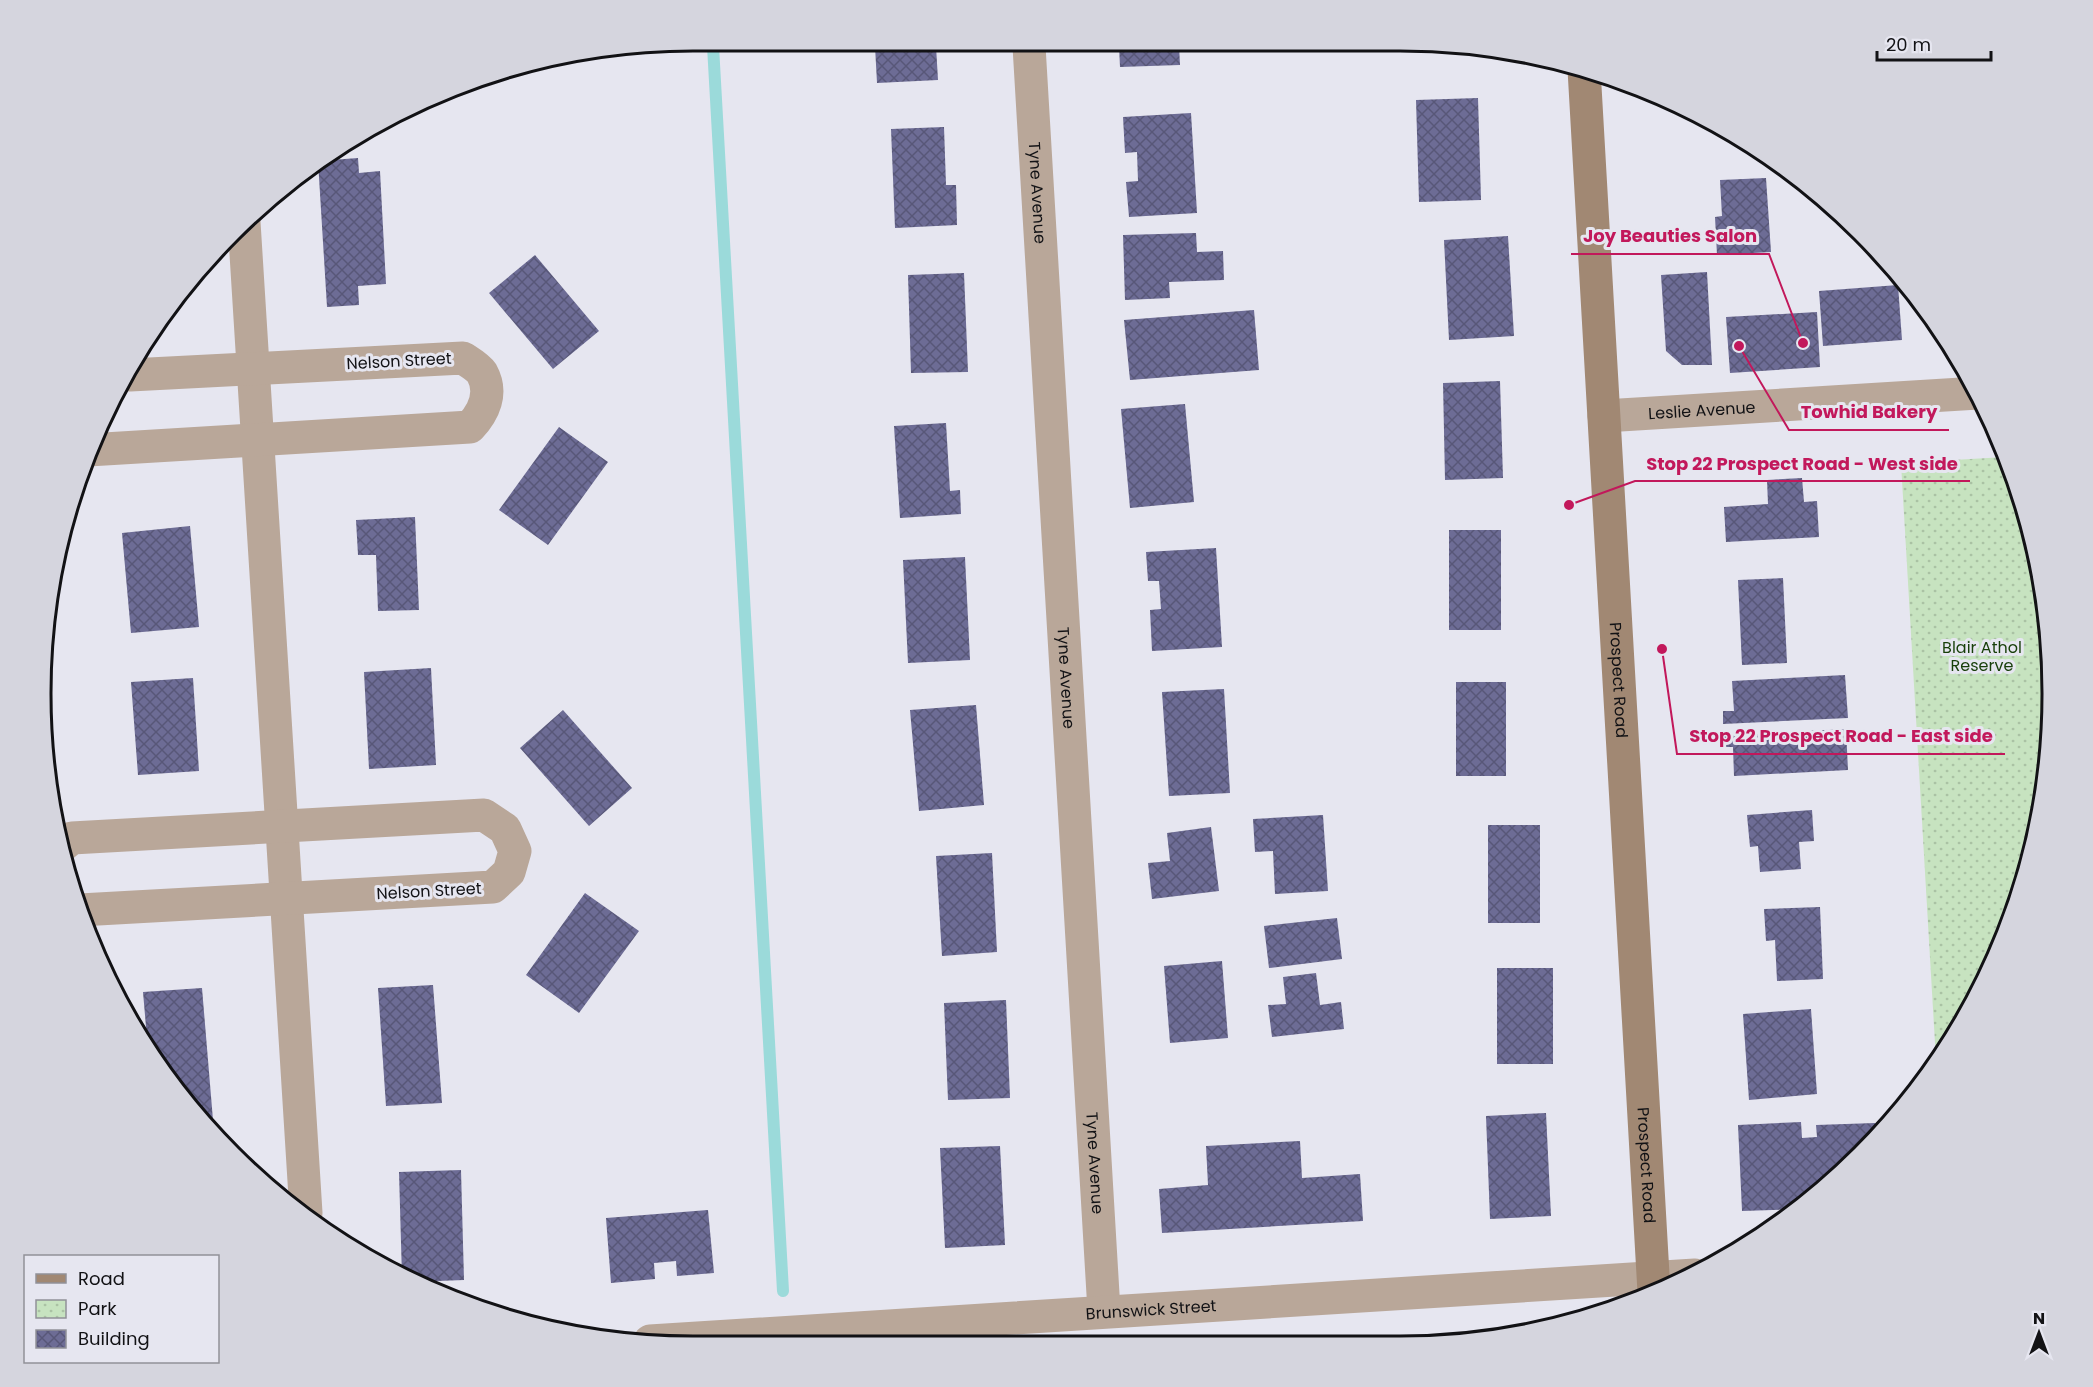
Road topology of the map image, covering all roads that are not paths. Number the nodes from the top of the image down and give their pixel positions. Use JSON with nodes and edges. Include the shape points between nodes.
{"nodes":[{"id":1,"x":1029,"y":51,"type":"edge"},
{"id":2,"x":1585,"y":79,"type":"edge"},
{"id":3,"x":245,"y":234,"type":"edge"},
{"id":4,"x":253,"y":369,"type":"junction"},
{"id":5,"x":136,"y":375,"type":"edge"},
{"id":6,"x":1968,"y":394,"type":"edge"},
{"id":7,"x":1604,"y":416,"type":"junction"},
{"id":8,"x":257,"y":440,"type":"junction"},
{"id":9,"x":99,"y":449,"type":"edge"},
{"id":10,"x":282,"y":826,"type":"junction"},
{"id":11,"x":68,"y":840,"type":"edge"},
{"id":12,"x":286,"y":899,"type":"junction"},
{"id":13,"x":89,"y":910,"type":"edge"},
{"id":14,"x":306,"y":1206,"type":"edge"},
{"id":15,"x":1652,"y":1284,"type":"edge"},
{"id":16,"x":1654,"y":1284,"type":"edge"},
{"id":17,"x":1104,"y":1311,"type":"junction"},
{"id":18,"x":726,"y":1336,"type":"edge"}],
"edges":[{"from":1,"to":17,"type":"street","name":"Tyne Avenue"},
{"from":2,"to":7,"type":"main road","name":"Prospect Road"},
{"from":3,"to":4,"type":"street"},
{"from":4,"to":5,"type":"street","name":"Nelson Street"},
{"from":4,"to":8,"type":"street"},
{"from":4,"to":8,"type":"street","name":"Nelson Street","via":[[463,358],[481,372],[487,392],[482,413],[470,426]]},
{"from":6,"to":7,"type":"street","name":"Leslie Avenue"},
{"from":7,"to":16,"type":"main road","name":"Prospect Road"},
{"from":8,"to":9,"type":"street","name":"Nelson Street"},
{"from":8,"to":10,"type":"street"},
{"from":10,"to":11,"type":"street","name":"Nelson Street","via":[[72,837]]},
{"from":10,"to":12,"type":"street"},
{"from":10,"to":12,"type":"street","name":"Nelson Street","via":[[484,815],[505,829],[515,851],[509,872],[493,887]]},
{"from":12,"to":13,"type":"street","name":"Nelson Street"},
{"from":12,"to":14,"type":"street"},
{"from":15,"to":17,"type":"street","name":"Brunswick Street"},
{"from":17,"to":18,"type":"street","name":"Brunswick Street"}]}
